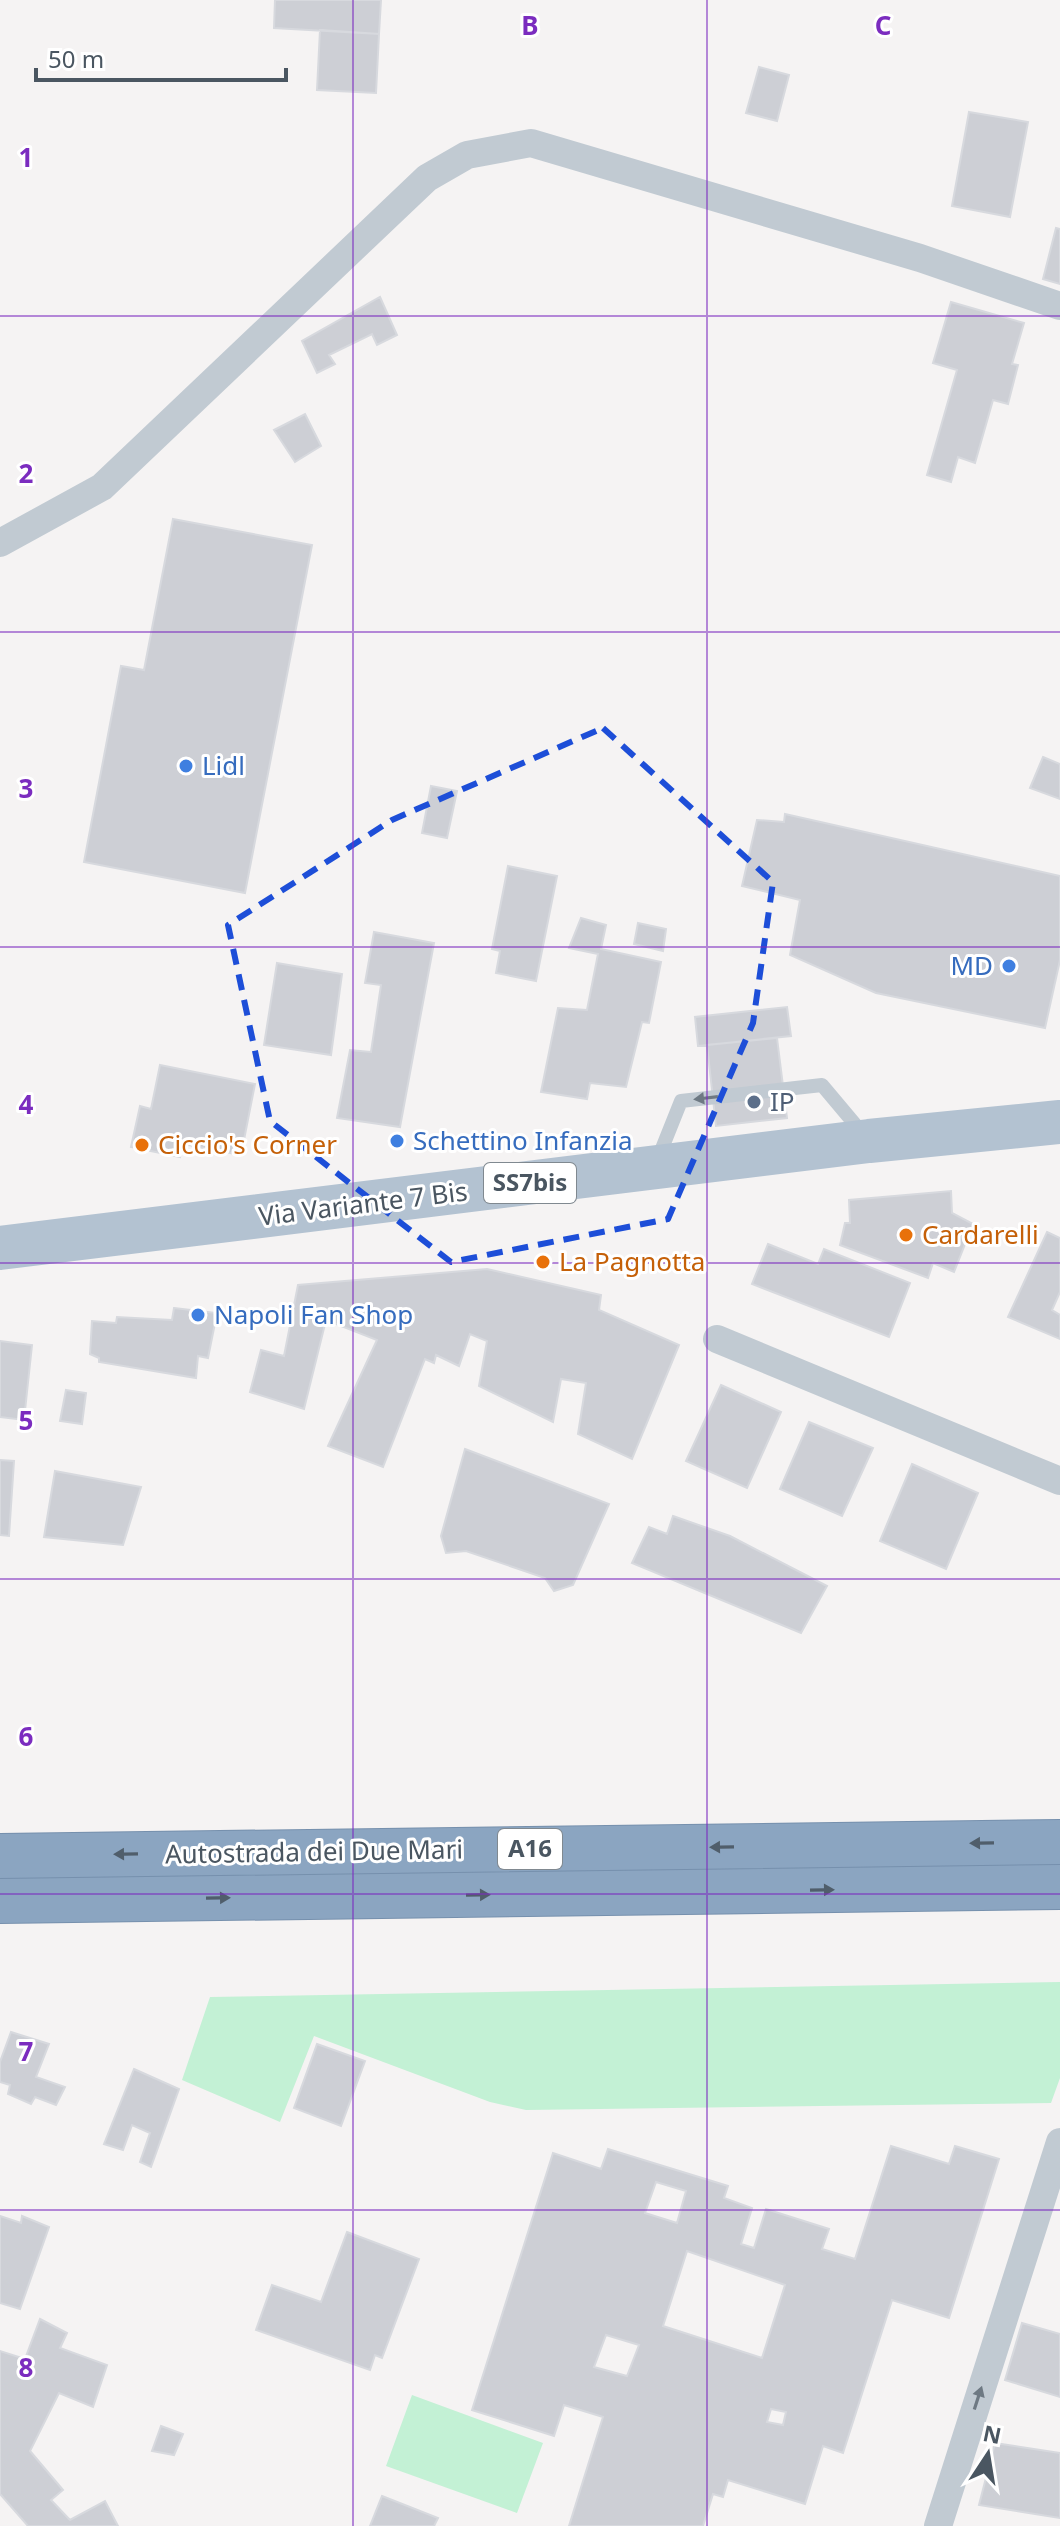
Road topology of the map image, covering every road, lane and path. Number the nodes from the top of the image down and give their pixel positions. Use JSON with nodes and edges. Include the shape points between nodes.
{"nodes":[{"id":1,"x":1060,"y":306,"type":"edge"},
{"id":2,"x":0,"y":543,"type":"edge"},
{"id":3,"x":1060,"y":1122,"type":"edge"},
{"id":4,"x":869,"y":1141,"type":"junction"},
{"id":5,"x":655,"y":1168,"type":"junction"},
{"id":6,"x":0,"y":1248,"type":"edge"},
{"id":7,"x":717,"y":1339,"type":"dead end"},
{"id":8,"x":1060,"y":1481,"type":"edge"},
{"id":9,"x":1060,"y":1842,"type":"edge"},
{"id":10,"x":0,"y":1856,"type":"edge"},
{"id":11,"x":1060,"y":1887,"type":"edge"},
{"id":12,"x":0,"y":1901,"type":"edge"},
{"id":13,"x":1060,"y":2142,"type":"edge"},
{"id":14,"x":938,"y":2526,"type":"edge"}],
"edges":[{"from":1,"to":2,"type":"street","via":[[920,258],[531,143],[467,155],[427,178],[102,487]]},
{"from":3,"to":4,"type":"main road","name":"Via Variante 7 Bis","number":"SS7bis"},
{"from":4,"to":5,"type":"main road","name":"Via Variante 7 Bis","number":"SS7bis"},
{"from":4,"to":5,"type":"lane","one_way":true,"via":[[822,1085],[681,1101]]},
{"from":5,"to":6,"type":"main road","name":"Via Variante 7 Bis","number":"SS7bis"},
{"from":7,"to":8,"type":"street"},
{"from":9,"to":10,"type":"highway","name":"Autostrada dei Due Mari","number":"A16","one_way":true},
{"from":12,"to":11,"type":"highway","name":"Autostrada dei Due Mari","number":"A16","one_way":true},
{"from":14,"to":13,"type":"street","one_way":true}]}
